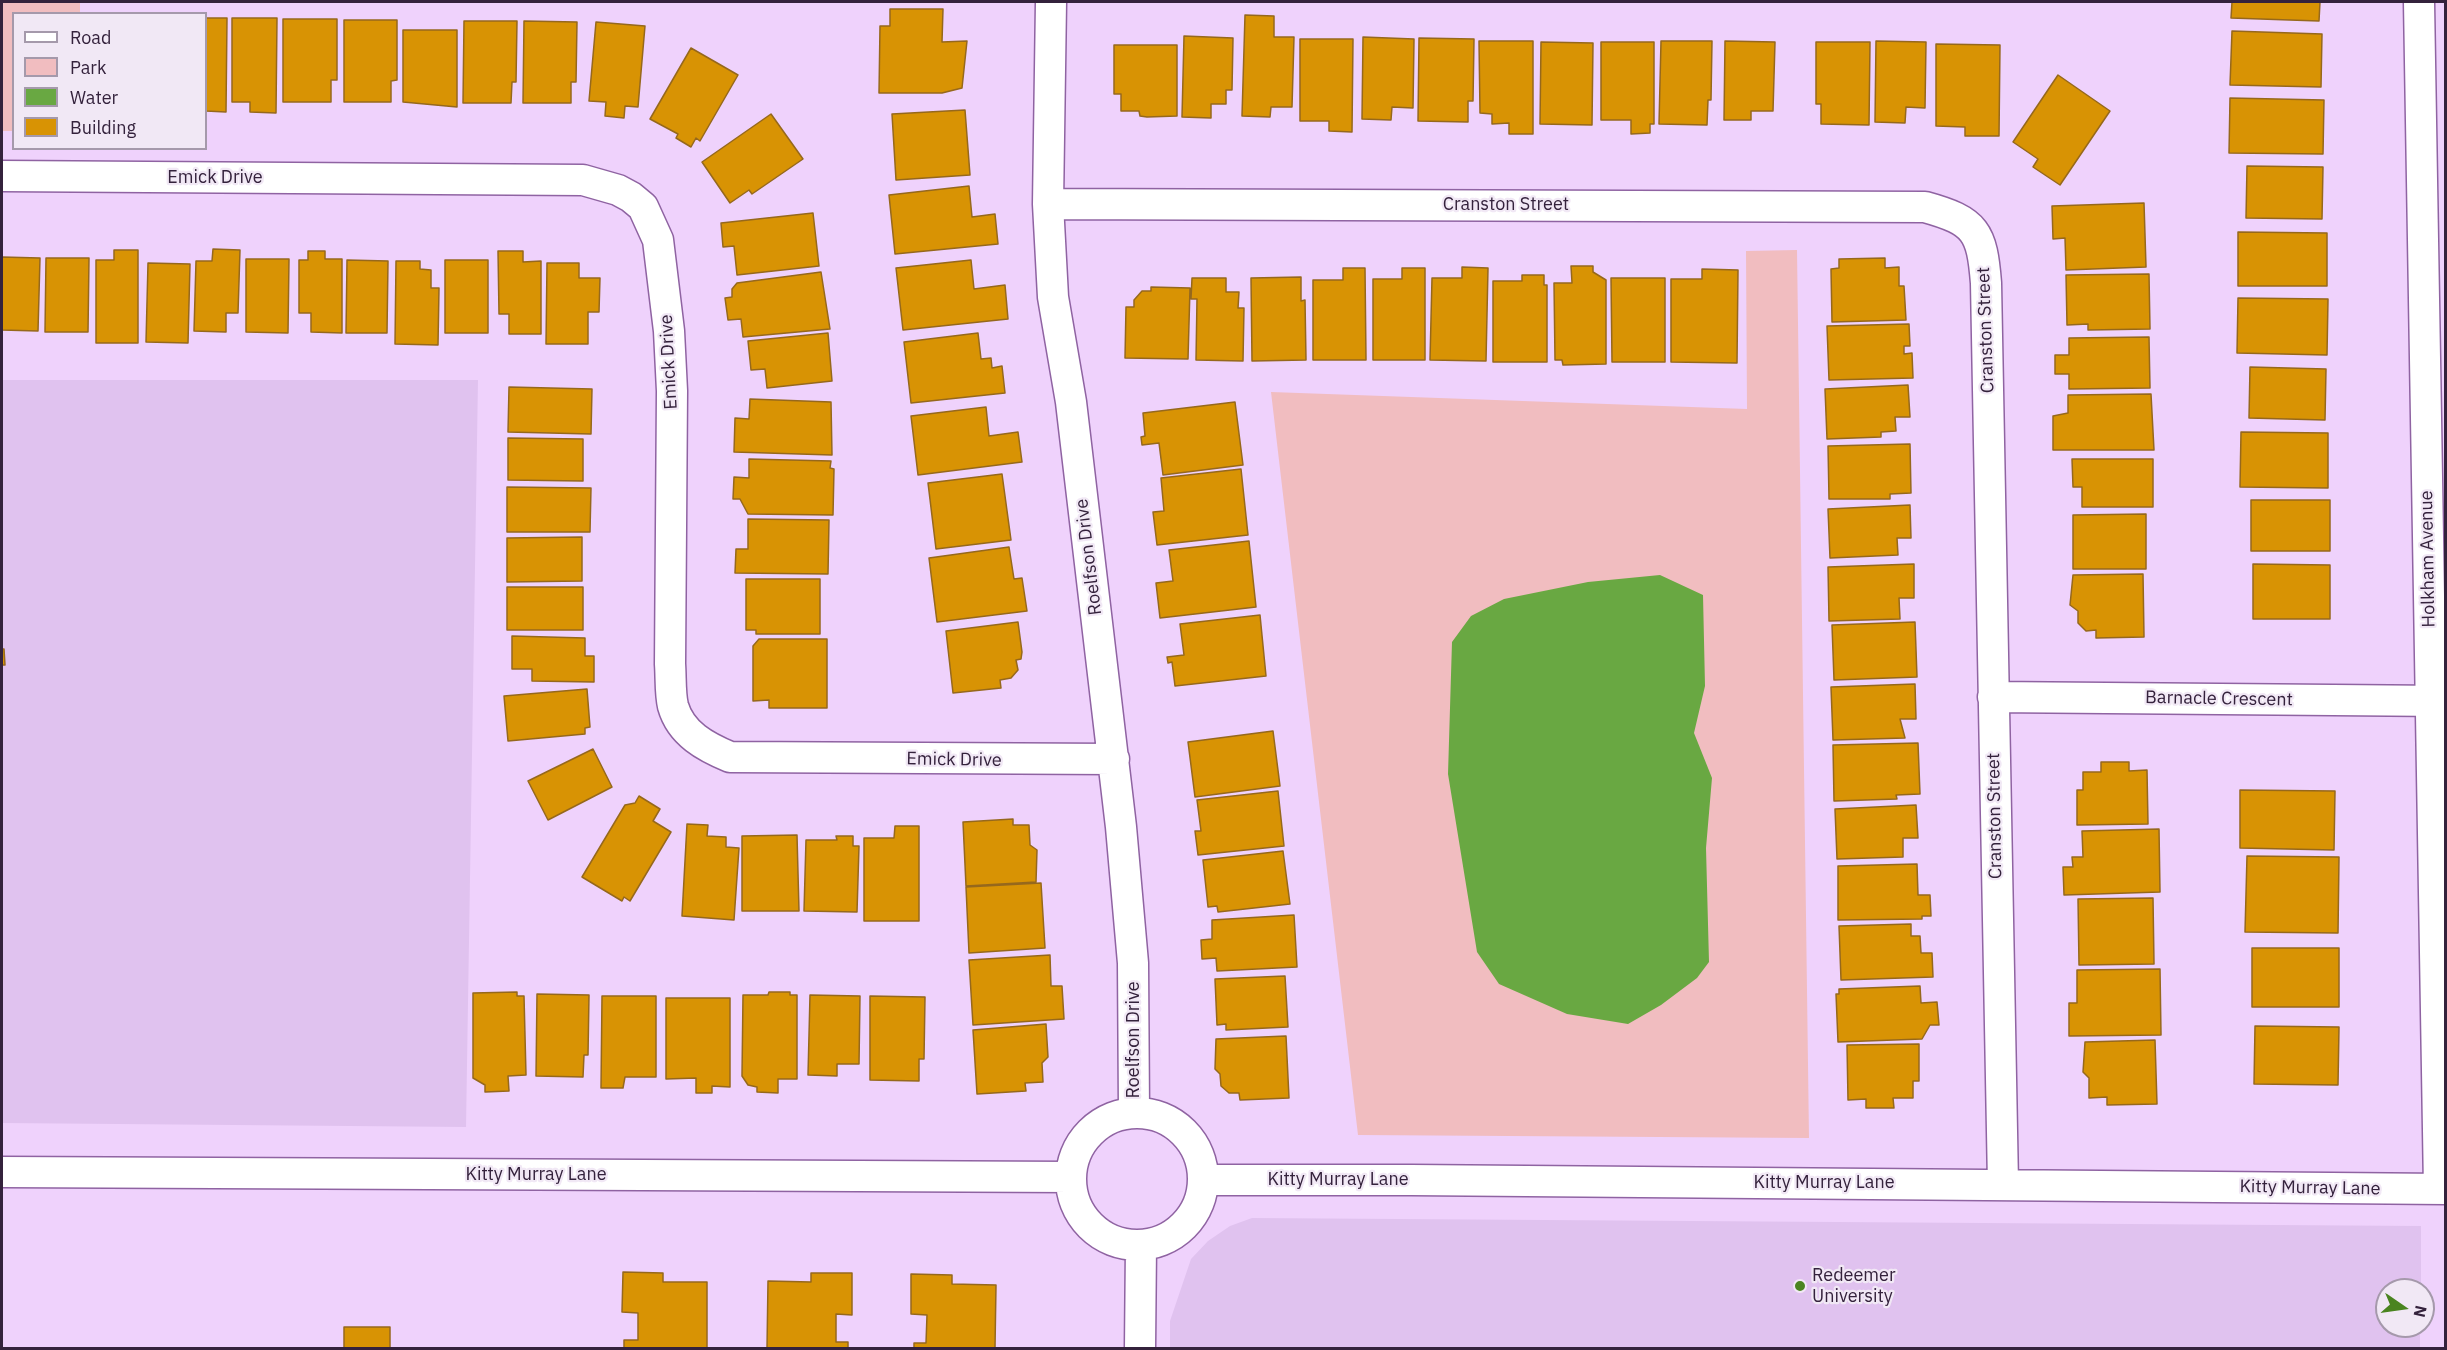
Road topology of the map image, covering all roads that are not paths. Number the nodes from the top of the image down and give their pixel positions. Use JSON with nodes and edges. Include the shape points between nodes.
{"nodes":[{"id":1,"x":1051,"y":2,"type":"edge"},
{"id":2,"x":2419,"y":2,"type":"edge"},
{"id":3,"x":2,"y":176,"type":"edge"},
{"id":4,"x":1048,"y":204,"type":"junction"},
{"id":5,"x":1993,"y":697,"type":"junction"},
{"id":6,"x":2438,"y":701,"type":"edge"},
{"id":7,"x":1114,"y":759,"type":"junction"},
{"id":8,"x":1134,"y":1112,"type":"junction"},
{"id":9,"x":2,"y":1172,"type":"edge"},
{"id":10,"x":1071,"y":1177,"type":"junction"},
{"id":11,"x":1203,"y":1180,"type":"junction"},
{"id":12,"x":2002,"y":1184,"type":"junction"},
{"id":13,"x":2442,"y":1189,"type":"edge"},
{"id":14,"x":1141,"y":1245,"type":"junction"},
{"id":15,"x":1140,"y":1348,"type":"edge"}],
"edges":[{"from":1,"to":4,"type":"street","name":"Roelfson Drive"},
{"from":2,"to":6,"type":"street","name":"Holkham Avenue"},
{"from":3,"to":7,"type":"street","name":"Emick Drive","via":[[583,180],[618,190],[643,207],[651,222],[665,285],[672,391],[670,664],[673,706],[685,729],[702,746],[730,757]]},
{"from":4,"to":5,"type":"street","name":"Cranston Street","via":[[1770,205],[1925,207],[1950,214],[1972,227],[1983,251],[1986,283]]},
{"from":4,"to":7,"type":"street","name":"Roelfson Drive","via":[[1053,297],[1071,402]]},
{"from":5,"to":6,"type":"street","name":"Barnacle Crescent"},
{"from":5,"to":12,"type":"street","name":"Cranston Street"},
{"from":6,"to":13,"type":"street","name":"Holkham Avenue"},
{"from":7,"to":8,"type":"street","name":"Roelfson Drive","via":[[1133,963]]},
{"from":8,"to":10,"type":"street","via":[[1098,1125],[1075,1157]]},
{"from":8,"to":11,"type":"street","via":[[1155,1115],[1175,1124],[1191,1139],[1200,1158]]},
{"from":9,"to":10,"type":"street","name":"Kitty Murray Lane"},
{"from":10,"to":14,"type":"street","via":[[1074,1198],[1084,1218],[1100,1233],[1119,1242]]},
{"from":11,"to":12,"type":"street","name":"Kitty Murray Lane"},
{"from":11,"to":14,"type":"street","via":[[1200,1199],[1178,1231]]},
{"from":12,"to":13,"type":"street","name":"Kitty Murray Lane"},
{"from":14,"to":15,"type":"street"}]}
